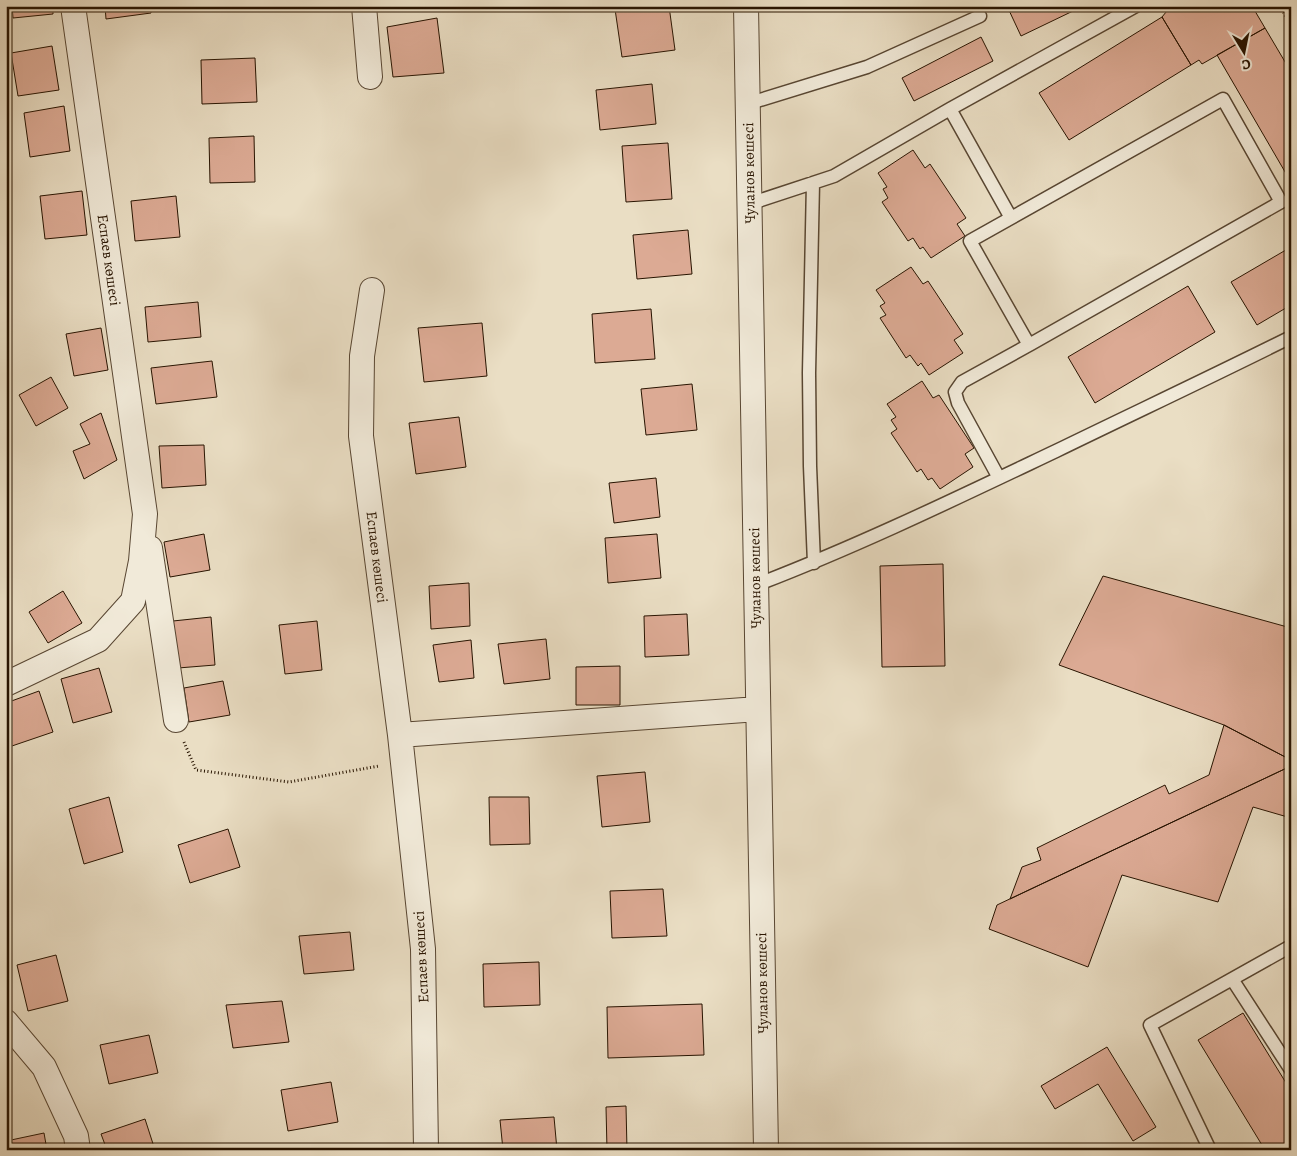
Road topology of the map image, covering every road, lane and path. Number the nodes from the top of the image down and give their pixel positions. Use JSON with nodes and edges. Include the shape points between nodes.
{"nodes":[{"id":1,"x":73,"y":6,"type":"edge"},
{"id":2,"x":364,"y":6,"type":"edge"},
{"id":3,"x":746,"y":6,"type":"edge"},
{"id":4,"x":1136,"y":6,"type":"edge"},
{"id":5,"x":1280,"y":6,"type":"edge"},
{"id":6,"x":980,"y":16,"type":"dead end"},
{"id":7,"x":1291,"y":26,"type":"edge"},
{"id":8,"x":370,"y":77,"type":"dead end"},
{"id":9,"x":747,"y":104,"type":"junction"},
{"id":10,"x":950,"y":109,"type":"junction"},
{"id":11,"x":813,"y":183,"type":"junction"},
{"id":12,"x":1286,"y":200,"type":"edge"},
{"id":13,"x":749,"y":204,"type":"junction"},
{"id":14,"x":1011,"y":218,"type":"junction"},
{"id":15,"x":372,"y":290,"type":"dead end"},
{"id":16,"x":1291,"y":337,"type":"edge"},
{"id":17,"x":1029,"y":345,"type":"junction"},
{"id":18,"x":999,"y":478,"type":"junction"},
{"id":19,"x":144,"y":521,"type":"junction"},
{"id":20,"x":814,"y":562,"type":"junction"},
{"id":21,"x":756,"y":586,"type":"junction"},
{"id":22,"x":6,"y":684,"type":"edge"},
{"id":23,"x":758,"y":709,"type":"junction"},
{"id":24,"x":176,"y":720,"type":"joint"},
{"id":25,"x":407,"y":735,"type":"junction"},
{"id":26,"x":403,"y":762,"type":"junction"},
{"id":27,"x":1291,"y":946,"type":"edge"},
{"id":28,"x":1232,"y":979,"type":"junction"},
{"id":29,"x":6,"y":1022,"type":"edge"},
{"id":30,"x":1291,"y":1070,"type":"edge"},
{"id":31,"x":1209,"y":1149,"type":"edge"},
{"id":32,"x":78,"y":1150,"type":"edge"},
{"id":33,"x":426,"y":1150,"type":"edge"},
{"id":34,"x":766,"y":1150,"type":"edge"}],
"edges":[{"from":1,"to":19,"type":"street","name":"Еспаев көшесі"},
{"from":2,"to":8,"type":"street"},
{"from":3,"to":9,"type":"street","name":"Чуланов көшесі"},
{"from":4,"to":10,"type":"lane"},
{"from":5,"to":7,"type":"path"},
{"from":6,"to":9,"type":"lane","via":[[867,67]]},
{"from":9,"to":13,"type":"street","name":"Чуланов көшесі"},
{"from":10,"to":11,"type":"lane","via":[[834,176]]},
{"from":10,"to":14,"type":"lane"},
{"from":11,"to":13,"type":"lane"},
{"from":11,"to":20,"type":"lane","via":[[809,447]]},
{"from":12,"to":14,"type":"lane","via":[[1223,99]]},
{"from":12,"to":17,"type":"lane"},
{"from":13,"to":21,"type":"street","name":"Чуланов көшесі"},
{"from":14,"to":17,"type":"lane","via":[[970,241]]},
{"from":15,"to":25,"type":"street","name":"Еспаев көшесі","via":[[362,356],[362,436]]},
{"from":16,"to":18,"type":"lane"},
{"from":17,"to":18,"type":"lane","via":[[962,382],[955,392]]},
{"from":18,"to":20,"type":"lane"},
{"from":19,"to":22,"type":"street","via":[[133,601],[98,640]]},
{"from":19,"to":24,"type":"street","name":"Еспаев көшесі"},
{"from":20,"to":21,"type":"lane"},
{"from":21,"to":23,"type":"street","name":"Чуланов көшесі"},
{"from":23,"to":25,"type":"street"},
{"from":23,"to":34,"type":"street","name":"Чуланов көшесі"},
{"from":24,"to":26,"type":"path","via":[[196,770],[289,782]]},
{"from":25,"to":26,"type":"street","name":"Еспаев көшесі"},
{"from":26,"to":33,"type":"street","name":"Еспаев көшесі","via":[[422,949]]},
{"from":27,"to":28,"type":"lane"},
{"from":28,"to":30,"type":"lane"},
{"from":28,"to":31,"type":"lane","via":[[1150,1025]]},
{"from":29,"to":32,"type":"street","via":[[44,1066],[76,1136]]}]}
